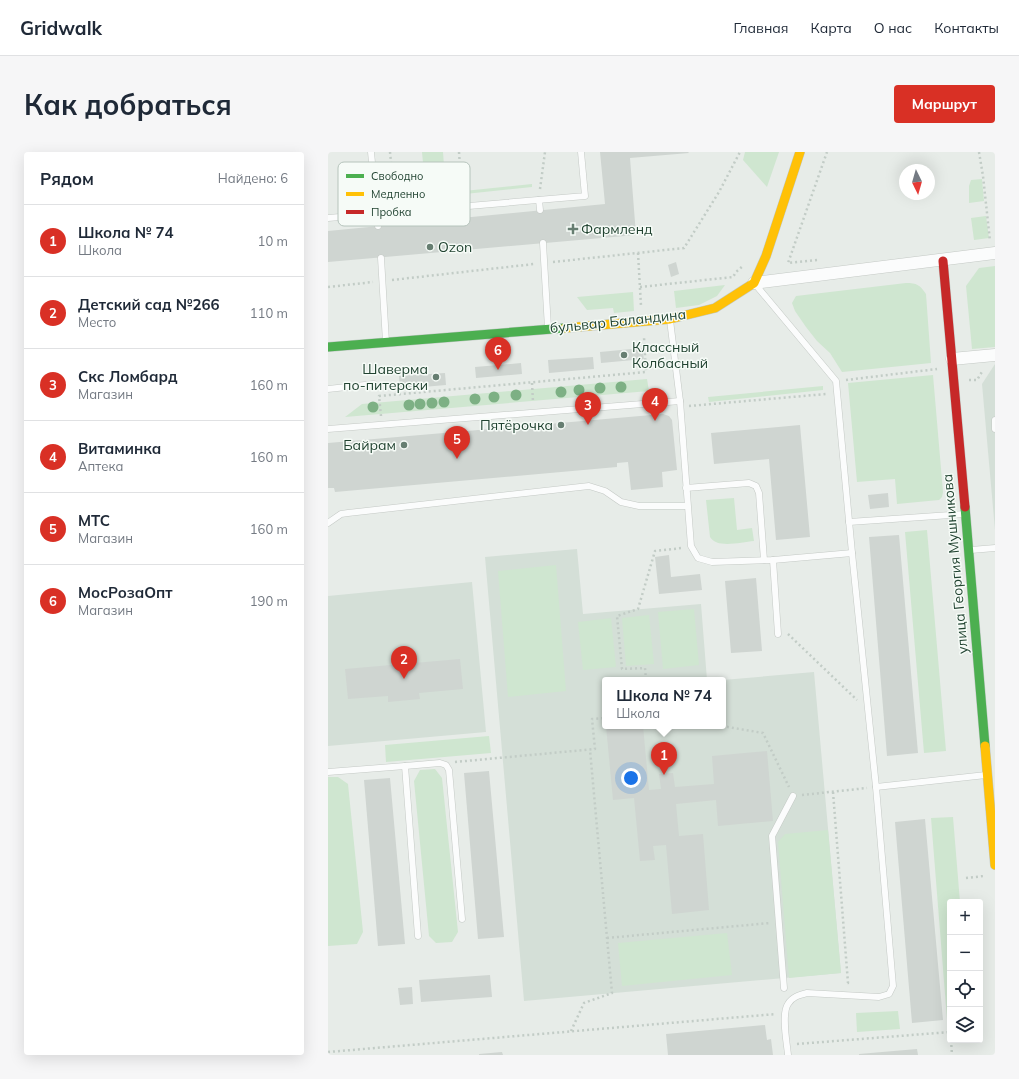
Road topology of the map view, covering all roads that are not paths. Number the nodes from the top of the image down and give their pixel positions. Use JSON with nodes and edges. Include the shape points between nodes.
{"nodes":[{"id":1,"x":371,"y":152,"type":"edge"},
{"id":2,"x":582,"y":152,"type":"edge"},
{"id":3,"x":800,"y":152,"type":"edge"},
{"id":4,"x":372,"y":162,"type":"edge"},
{"id":5,"x":539,"y":200,"type":"junction"},
{"id":6,"x":470,"y":206,"type":"edge"},
{"id":7,"x":540,"y":210,"type":"dead end"},
{"id":8,"x":338,"y":217,"type":"edge"},
{"id":9,"x":328,"y":218,"type":"edge"},
{"id":10,"x":543,"y":243,"type":"dead end"},
{"id":11,"x":994,"y":254,"type":"edge"},
{"id":12,"x":381,"y":258,"type":"dead end"},
{"id":13,"x":943,"y":261,"type":"junction"},
{"id":14,"x":754,"y":283,"type":"junction"},
{"id":15,"x":670,"y":319,"type":"junction"},
{"id":16,"x":549,"y":329,"type":"junction"},
{"id":17,"x":386,"y":342,"type":"junction"},
{"id":18,"x":328,"y":347,"type":"edge"},
{"id":19,"x":995,"y":355,"type":"edge"},
{"id":20,"x":952,"y":359,"type":"junction"},
{"id":21,"x":374,"y":384,"type":"dead end"},
{"id":22,"x":328,"y":389,"type":"edge"},
{"id":23,"x":680,"y":401,"type":"junction"},
{"id":24,"x":995,"y":420,"type":"edge"},
{"id":25,"x":328,"y":429,"type":"edge"},
{"id":26,"x":995,"y":429,"type":"edge"},
{"id":27,"x":686,"y":488,"type":"junction"},
{"id":28,"x":687,"y":506,"type":"junction"},
{"id":29,"x":965,"y":514,"type":"junction"},
{"id":30,"x":849,"y":522,"type":"junction"},
{"id":31,"x":328,"y":523,"type":"edge"},
{"id":32,"x":995,"y":548,"type":"edge"},
{"id":33,"x":969,"y":550,"type":"junction"},
{"id":34,"x":852,"y":552,"type":"junction"},
{"id":35,"x":764,"y":560,"type":"junction"},
{"id":36,"x":773,"y":560,"type":"junction"},
{"id":37,"x":778,"y":634,"type":"dead end"},
{"id":38,"x":405,"y":766,"type":"junction"},
{"id":39,"x":328,"y":772,"type":"edge"},
{"id":40,"x":987,"y":775,"type":"junction"},
{"id":41,"x":876,"y":787,"type":"junction"},
{"id":42,"x":793,"y":796,"type":"road end"},
{"id":43,"x":995,"y":865,"type":"edge"},
{"id":44,"x":462,"y":919,"type":"dead end"},
{"id":45,"x":418,"y":936,"type":"dead end"},
{"id":46,"x":784,"y":988,"type":"dead end"},
{"id":47,"x":788,"y":1055,"type":"edge"}],
"edges":[{"from":1,"to":4,"type":"lane"},
{"from":2,"to":5,"type":"lane","via":[[585,196]]},
{"from":3,"to":14,"type":"street","via":[[766,256]]},
{"from":5,"to":6,"type":"lane"},
{"from":5,"to":7,"type":"lane"},
{"from":8,"to":9,"type":"lane"},
{"from":10,"to":16,"type":"lane"},
{"from":11,"to":13,"type":"street","name":"бульвар Баландина"},
{"from":12,"to":17,"type":"lane"},
{"from":13,"to":14,"type":"street","name":"бульвар Баландина"},
{"from":13,"to":20,"type":"street","name":"улица Георгия Мушникова"},
{"from":14,"to":15,"type":"street","name":"бульвар Баландина","via":[[715,308]]},
{"from":14,"to":30,"type":"lane","via":[[836,381]]},
{"from":15,"to":16,"type":"street","name":"бульвар Баландина"},
{"from":15,"to":23,"type":"lane"},
{"from":16,"to":17,"type":"street","name":"бульвар Баландина"},
{"from":17,"to":18,"type":"street","name":"бульвар Баландина"},
{"from":19,"to":20,"type":"street"},
{"from":20,"to":29,"type":"street","name":"улица Георгия Мушникова"},
{"from":21,"to":22,"type":"lane"},
{"from":23,"to":25,"type":"lane"},
{"from":23,"to":27,"type":"lane"},
{"from":24,"to":26,"type":"lane"},
{"from":27,"to":28,"type":"lane"},
{"from":27,"to":35,"type":"lane","via":[[749,483],[756,486],[759,493]]},
{"from":28,"to":31,"type":"lane","via":[[638,506],[622,502],[605,491],[588,486],[348,513],[341,514]]},
{"from":28,"to":35,"type":"lane","via":[[691,546],[698,558],[712,562]]},
{"from":29,"to":30,"type":"lane"},
{"from":29,"to":33,"type":"street","name":"улица Георгия Мушникова"},
{"from":30,"to":34,"type":"lane"},
{"from":32,"to":33,"type":"lane"},
{"from":33,"to":40,"type":"street","name":"улица Георгия Мушникова"},
{"from":34,"to":36,"type":"lane"},
{"from":34,"to":41,"type":"lane"},
{"from":35,"to":36,"type":"lane"},
{"from":36,"to":37,"type":"lane"},
{"from":38,"to":39,"type":"lane"},
{"from":38,"to":44,"type":"lane","via":[[440,763],[446,765],[449,770]]},
{"from":38,"to":45,"type":"lane"},
{"from":40,"to":41,"type":"lane"},
{"from":40,"to":43,"type":"street","name":"улица Георгия Мушникова"},
{"from":41,"to":47,"type":"lane","via":[[893,986],[889,994],[879,997],[807,993],[797,996],[787,1005],[784,1016]]},
{"from":42,"to":46,"type":"lane","via":[[772,836]]}]}
